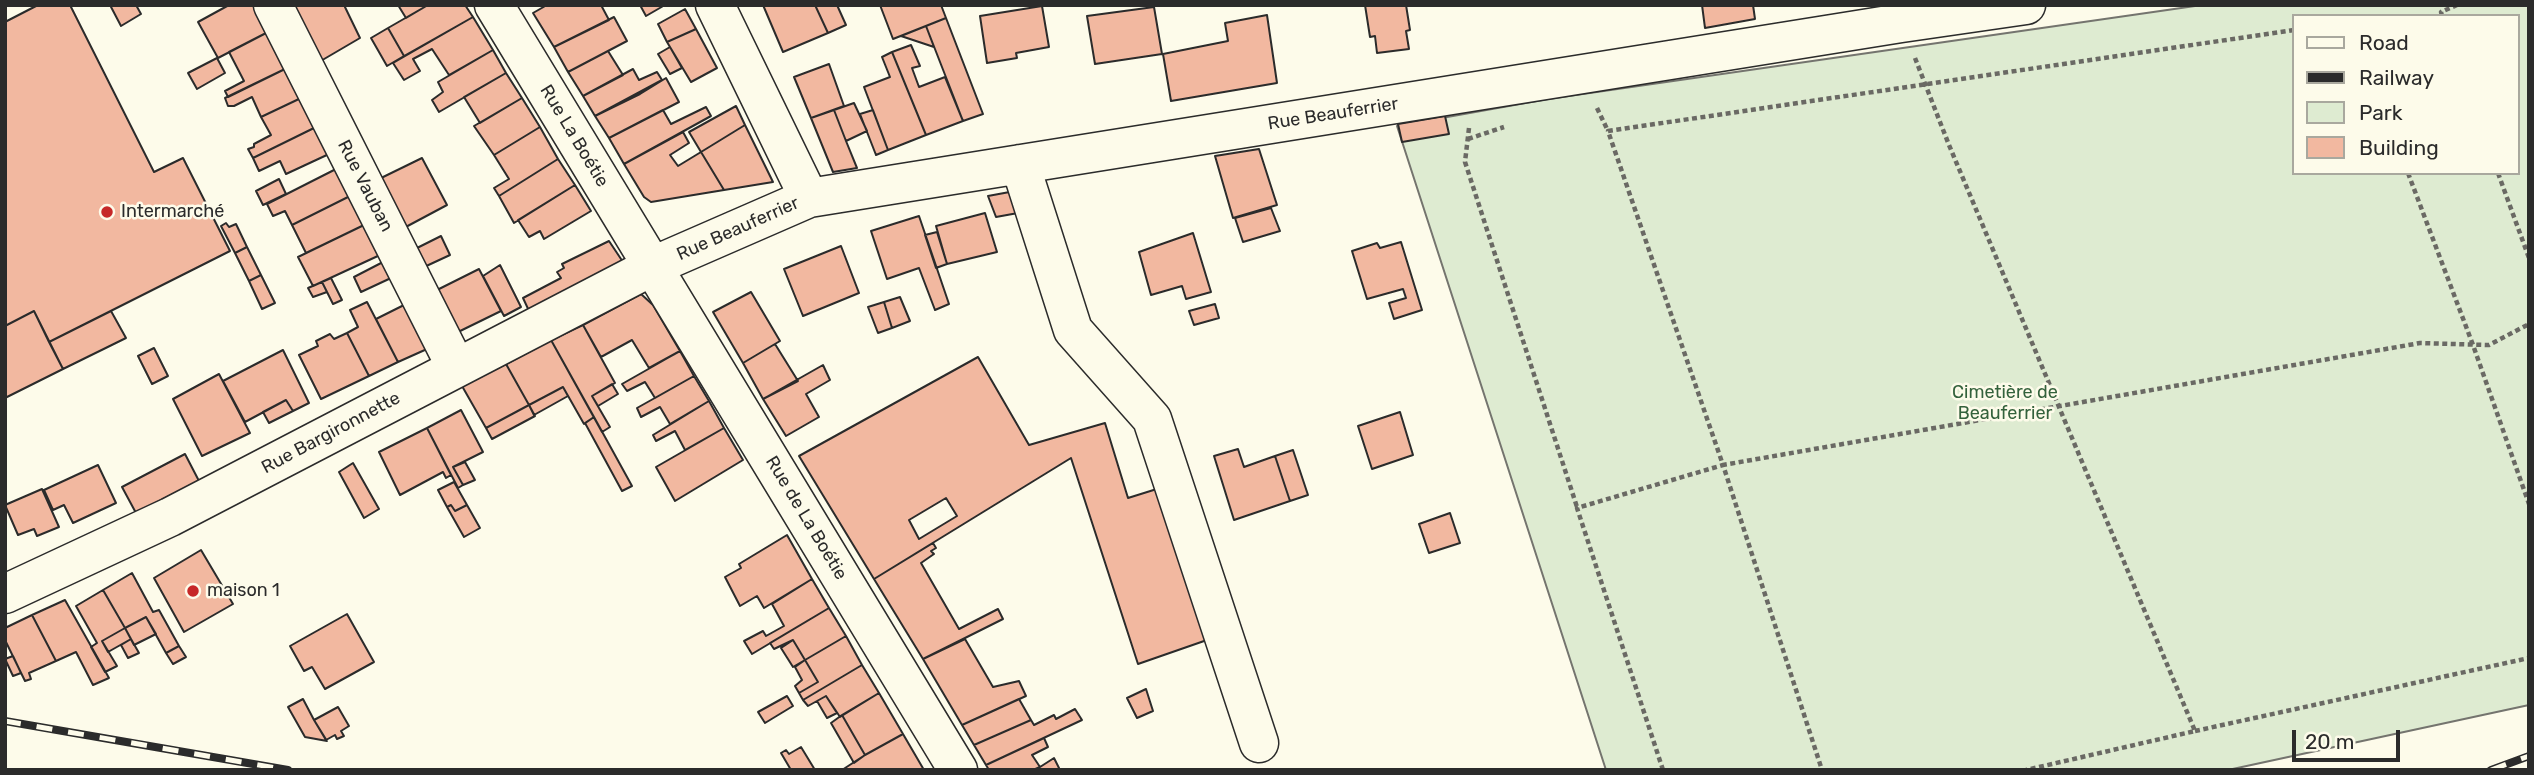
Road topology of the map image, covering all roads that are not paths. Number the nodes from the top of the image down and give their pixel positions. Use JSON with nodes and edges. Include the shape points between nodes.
{"nodes":[{"id":1,"x":273,"y":5,"type":"edge"},
{"id":2,"x":494,"y":5,"type":"edge"},
{"id":3,"x":715,"y":5,"type":"edge"},
{"id":4,"x":2026,"y":5,"type":"edge"},
{"id":5,"x":1899,"y":14,"type":"edge"},
{"id":6,"x":1020,"y":164,"type":"junction"},
{"id":7,"x":809,"y":198,"type":"junction"},
{"id":8,"x":653,"y":266,"type":"junction"},
{"id":9,"x":457,"y":367,"type":"junction"},
{"id":10,"x":5,"y":594,"type":"edge"},
{"id":11,"x":1259,"y":743,"type":"dead end"},
{"id":12,"x":958,"y":770,"type":"edge"}],
"edges":[{"from":1,"to":9,"type":"street","name":"Rue Vauban"},
{"from":2,"to":8,"type":"street","name":"Rue La Boétie"},
{"from":3,"to":7,"type":"street"},
{"from":4,"to":5,"type":"street","name":"Rue Beauferrier","via":[[1939,18]]},
{"from":5,"to":6,"type":"street","name":"Rue Beauferrier","via":[[1486,90]]},
{"from":6,"to":7,"type":"street","name":"Rue Beauferrier"},
{"from":6,"to":11,"type":"street","via":[[1073,330],[1152,419]]},
{"from":7,"to":8,"type":"street","name":"Rue Beauferrier"},
{"from":8,"to":9,"type":"street","name":"Rue Bargironnette"},
{"from":8,"to":12,"type":"street","name":"Rue de La Boétie"},
{"from":9,"to":10,"type":"street","name":"Rue Bargironnette","via":[[170,517]]}]}
